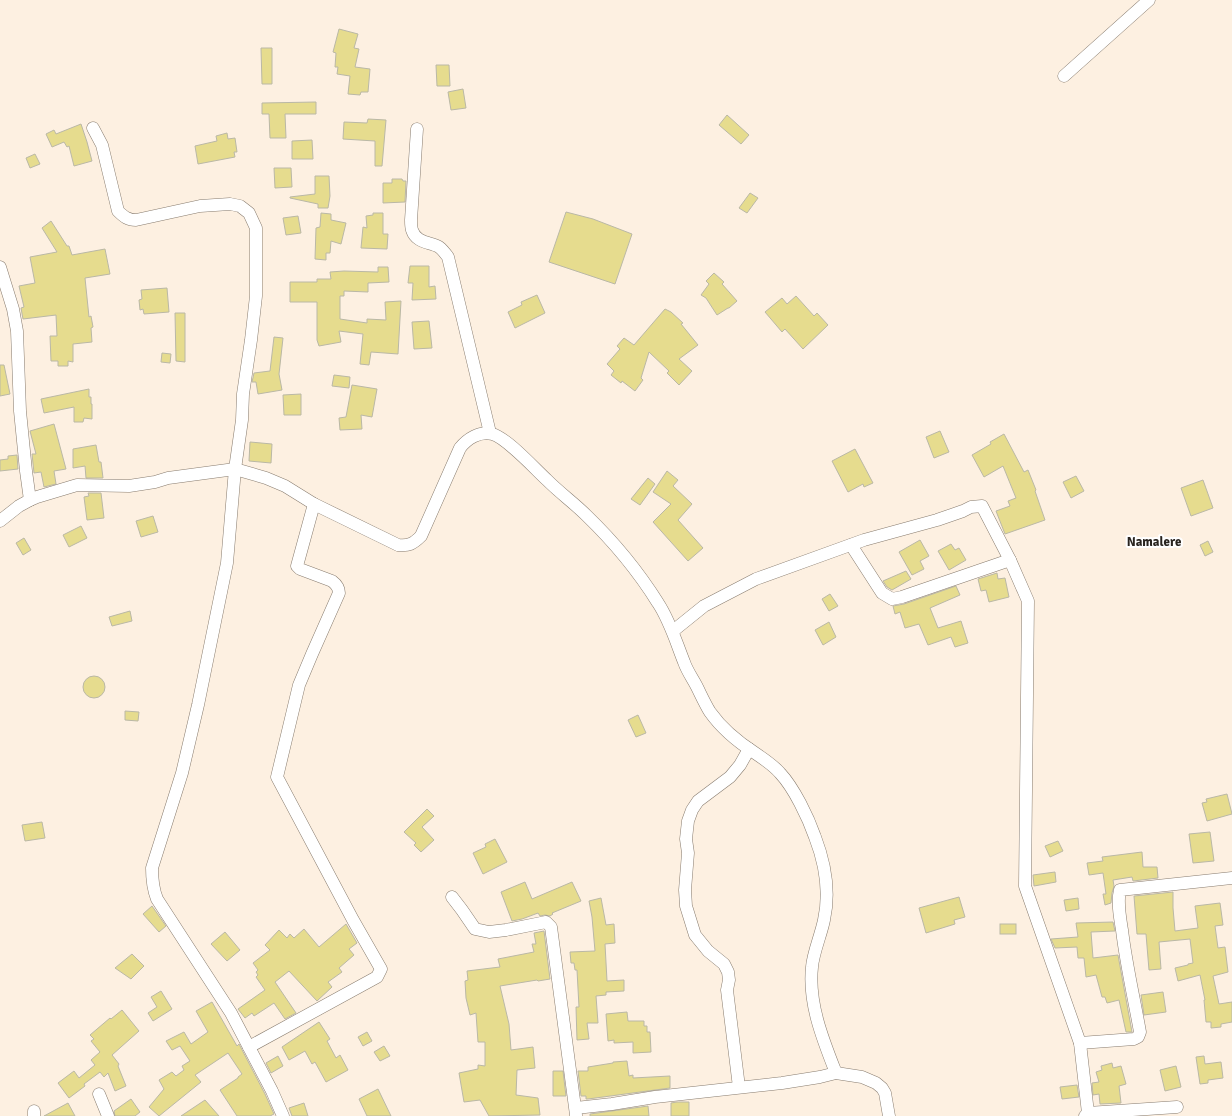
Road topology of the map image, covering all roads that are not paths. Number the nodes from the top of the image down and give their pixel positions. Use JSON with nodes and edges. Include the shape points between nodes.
{"nodes":[{"id":1,"x":1149,"y":0,"type":"edge"},
{"id":2,"x":1064,"y":76,"type":"dead end"},
{"id":3,"x":93,"y":128,"type":"dead end"},
{"id":4,"x":417,"y":129,"type":"dead end"},
{"id":5,"x":0,"y":267,"type":"edge"},
{"id":6,"x":490,"y":433,"type":"junction"},
{"id":7,"x":235,"y":469,"type":"junction"},
{"id":8,"x":30,"y":500,"type":"junction"},
{"id":9,"x":314,"y":504,"type":"junction"},
{"id":10,"x":0,"y":521,"type":"edge"},
{"id":11,"x":851,"y":544,"type":"junction"},
{"id":12,"x":1010,"y":560,"type":"junction"},
{"id":13,"x":673,"y":631,"type":"junction"},
{"id":14,"x":749,"y":749,"type":"junction"},
{"id":15,"x":1232,"y":878,"type":"edge"},
{"id":16,"x":452,"y":897,"type":"dead end"},
{"id":17,"x":1080,"y":1043,"type":"junction"},
{"id":18,"x":249,"y":1047,"type":"junction"},
{"id":19,"x":836,"y":1073,"type":"junction"},
{"id":20,"x":739,"y":1087,"type":"junction"},
{"id":21,"x":99,"y":1094,"type":"dead end"},
{"id":22,"x":1177,"y":1107,"type":"dead end"},
{"id":23,"x":576,"y":1112,"type":"edge"},
{"id":24,"x":1087,"y":1114,"type":"edge"},
{"id":25,"x":108,"y":1116,"type":"edge"},
{"id":26,"x":284,"y":1116,"type":"edge"},
{"id":27,"x":889,"y":1116,"type":"edge"}],
"edges":[{"from":1,"to":2,"type":"street"},
{"from":3,"to":7,"type":"street","via":[[102,145],[118,212],[124,217],[136,220],[200,206],[230,204],[240,206],[252,218],[256,228],[256,296]]},
{"from":4,"to":6,"type":"street","via":[[411,220],[413,231],[426,243],[439,247],[448,257]]},
{"from":5,"to":8,"type":"street","via":[[17,331],[20,411]]},
{"from":6,"to":9,"type":"street","via":[[470,438],[460,448],[425,530],[411,544],[398,545]]},
{"from":6,"to":13,"type":"street","via":[[509,444],[613,543],[660,605]]},
{"from":7,"to":8,"type":"street","via":[[129,486],[77,485]]},
{"from":7,"to":9,"type":"street","via":[[285,486]]},
{"from":7,"to":18,"type":"street","via":[[227,563],[220,599],[186,758],[152,868],[152,880],[157,899],[231,1013]]},
{"from":8,"to":10,"type":"street"},
{"from":9,"to":18,"type":"street","via":[[297,566],[332,581],[339,589],[339,593],[299,686],[277,777],[381,969],[377,977]]},
{"from":11,"to":12,"type":"street","via":[[882,593],[892,598],[902,597]]},
{"from":11,"to":12,"type":"street","via":[[937,520],[970,507],[982,506]]},
{"from":11,"to":13,"type":"street","via":[[756,579],[704,606]]},
{"from":12,"to":17,"type":"street","via":[[1028,601],[1025,886]]},
{"from":13,"to":14,"type":"street","via":[[684,664],[711,713],[732,736]]},
{"from":14,"to":19,"type":"street","via":[[772,765],[789,785],[815,837],[824,869],[825,918],[812,966],[811,993],[826,1048]]},
{"from":14,"to":20,"type":"street","via":[[730,777],[698,801],[688,821],[686,839],[686,906],[695,935],[708,951],[724,964],[728,972]]},
{"from":15,"to":17,"type":"street","via":[[1120,890],[1124,947],[1140,1032],[1134,1039]]},
{"from":16,"to":23,"type":"street","via":[[475,929],[489,932],[546,922],[551,927]]},
{"from":17,"to":24,"type":"street"},
{"from":18,"to":26,"type":"street"},
{"from":19,"to":20,"type":"street","via":[[782,1083]]},
{"from":19,"to":27,"type":"street","via":[[862,1077],[879,1085],[885,1093]]},
{"from":20,"to":23,"type":"street","via":[[655,1097]]},
{"from":21,"to":25,"type":"street"},
{"from":22,"to":24,"type":"street"}]}
